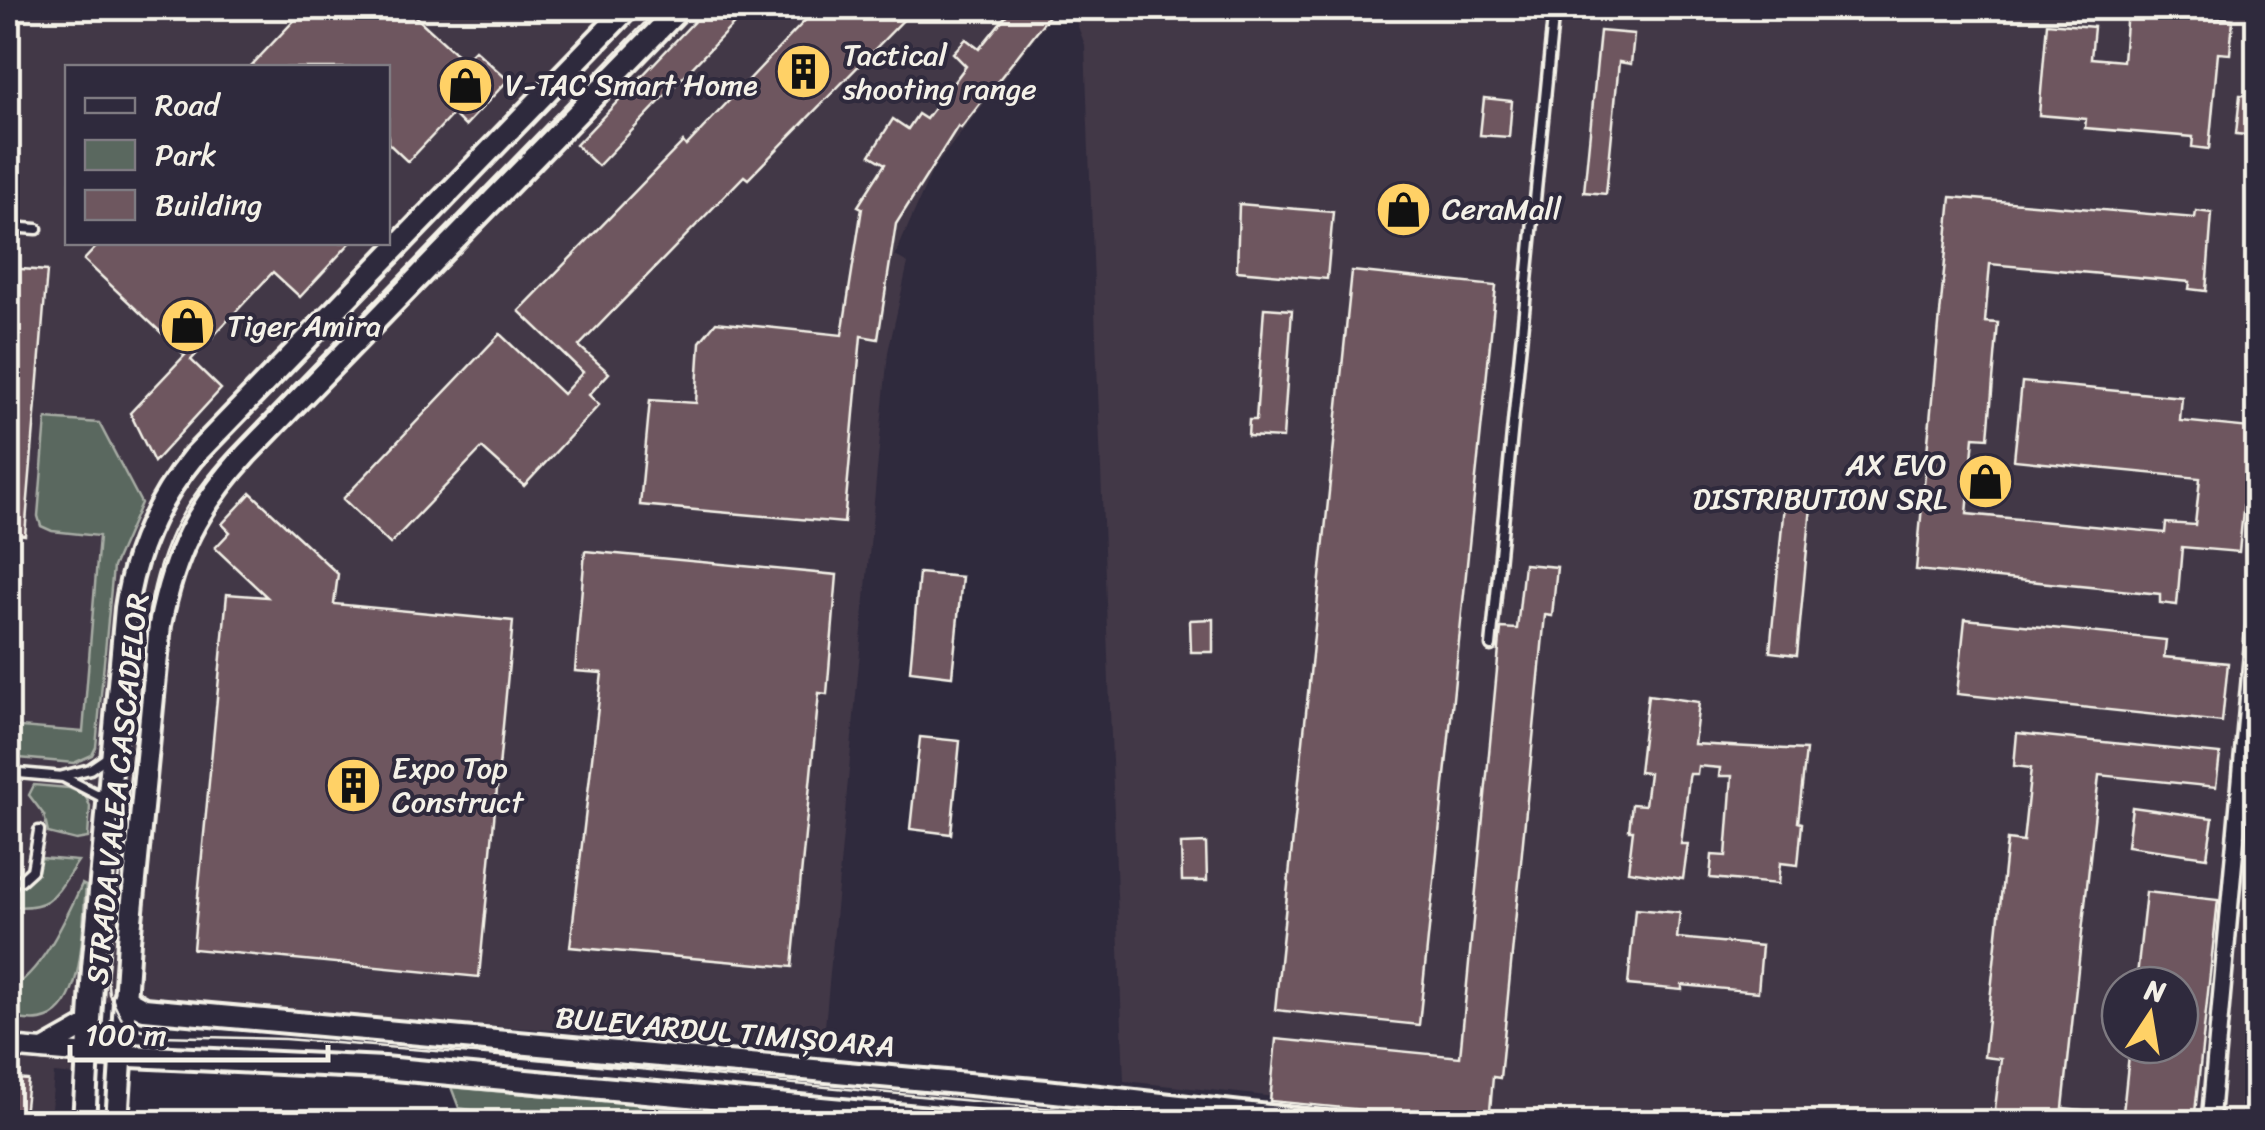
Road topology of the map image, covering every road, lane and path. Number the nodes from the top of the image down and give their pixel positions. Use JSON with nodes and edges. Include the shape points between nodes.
{"nodes":[{"id":1,"x":628,"y":8,"type":"edge"},
{"id":2,"x":680,"y":8,"type":"edge"},
{"id":3,"x":1554,"y":8,"type":"edge"},
{"id":4,"x":512,"y":126,"type":"junction"},
{"id":5,"x":539,"y":152,"type":"junction"},
{"id":6,"x":8,"y":227,"type":"edge"},
{"id":7,"x":37,"y":230,"type":"dead end"},
{"id":8,"x":373,"y":271,"type":"junction"},
{"id":9,"x":400,"y":296,"type":"junction"},
{"id":10,"x":2258,"y":593,"type":"edge"},
{"id":11,"x":126,"y":608,"type":"junction"},
{"id":12,"x":162,"y":613,"type":"junction"},
{"id":13,"x":1491,"y":646,"type":"dead end"},
{"id":14,"x":112,"y":753,"type":"junction"},
{"id":15,"x":8,"y":772,"type":"edge"},
{"id":16,"x":62,"y":776,"type":"junction"},
{"id":17,"x":108,"y":801,"type":"junction"},
{"id":18,"x":38,"y":831,"type":"dead end"},
{"id":19,"x":8,"y":881,"type":"edge"},
{"id":20,"x":131,"y":1007,"type":"junction"},
{"id":21,"x":89,"y":1024,"type":"junction"},
{"id":22,"x":8,"y":1047,"type":"edge"},
{"id":23,"x":42,"y":1050,"type":"junction"},
{"id":24,"x":88,"y":1054,"type":"junction"},
{"id":25,"x":120,"y":1056,"type":"junction"},
{"id":26,"x":1247,"y":1118,"type":"edge"},
{"id":27,"x":84,"y":1122,"type":"edge"},
{"id":28,"x":117,"y":1122,"type":"edge"},
{"id":29,"x":973,"y":1122,"type":"edge"},
{"id":30,"x":1322,"y":1122,"type":"edge"},
{"id":31,"x":2210,"y":1122,"type":"edge"}],
"edges":[{"from":1,"to":4,"type":"main road","name":"STRADA VALEA CASCADELOR"},
{"from":2,"to":5,"type":"main road","name":"STRADA VALEA CASCADELOR"},
{"from":3,"to":13,"type":"lane"},
{"from":4,"to":5,"type":"main road"},
{"from":4,"to":8,"type":"main road","name":"STRADA VALEA CASCADELOR"},
{"from":5,"to":9,"type":"main road","name":"STRADA VALEA CASCADELOR"},
{"from":6,"to":7,"type":"lane"},
{"from":8,"to":9,"type":"main road"},
{"from":8,"to":11,"type":"main road","name":"STRADA VALEA CASCADELOR","via":[[179,474],[150,524]]},
{"from":9,"to":12,"type":"main road","name":"STRADA VALEA CASCADELOR","via":[[220,484],[186,535]]},
{"from":10,"to":31,"type":"street"},
{"from":11,"to":12,"type":"main road"},
{"from":11,"to":14,"type":"main road","name":"STRADA VALEA CASCADELOR"},
{"from":12,"to":20,"type":"main road","name":"STRADA VALEA CASCADELOR"},
{"from":14,"to":16,"type":"lane","via":[[90,769]]},
{"from":14,"to":17,"type":"main road","name":"STRADA VALEA CASCADELOR"},
{"from":15,"to":16,"type":"lane"},
{"from":16,"to":17,"type":"lane"},
{"from":17,"to":21,"type":"main road","name":"STRADA VALEA CASCADELOR"},
{"from":18,"to":19,"type":"lane","via":[[32,870]]},
{"from":20,"to":21,"type":"main road"},
{"from":20,"to":24,"type":"main road"},
{"from":20,"to":25,"type":"main road","name":"STRADA VALEA CASCADELOR"},
{"from":20,"to":26,"type":"main road","name":"BULEVARDUL TIMIȘOARA","via":[[836,1071]]},
{"from":21,"to":23,"type":"street"},
{"from":21,"to":24,"type":"main road","name":"STRADA VALEA CASCADELOR"},
{"from":22,"to":23,"type":"street"},
{"from":23,"to":24,"type":"street"},
{"from":24,"to":25,"type":"main road"},
{"from":24,"to":27,"type":"main road","name":"STRADA VALEA CASCADELOR"},
{"from":25,"to":28,"type":"main road","name":"STRADA VALEA CASCADELOR"},
{"from":25,"to":29,"type":"main road","via":[[384,1068]]},
{"from":26,"to":30,"type":"main road","name":"BULEVARDUL TIMIȘOARA"}]}
